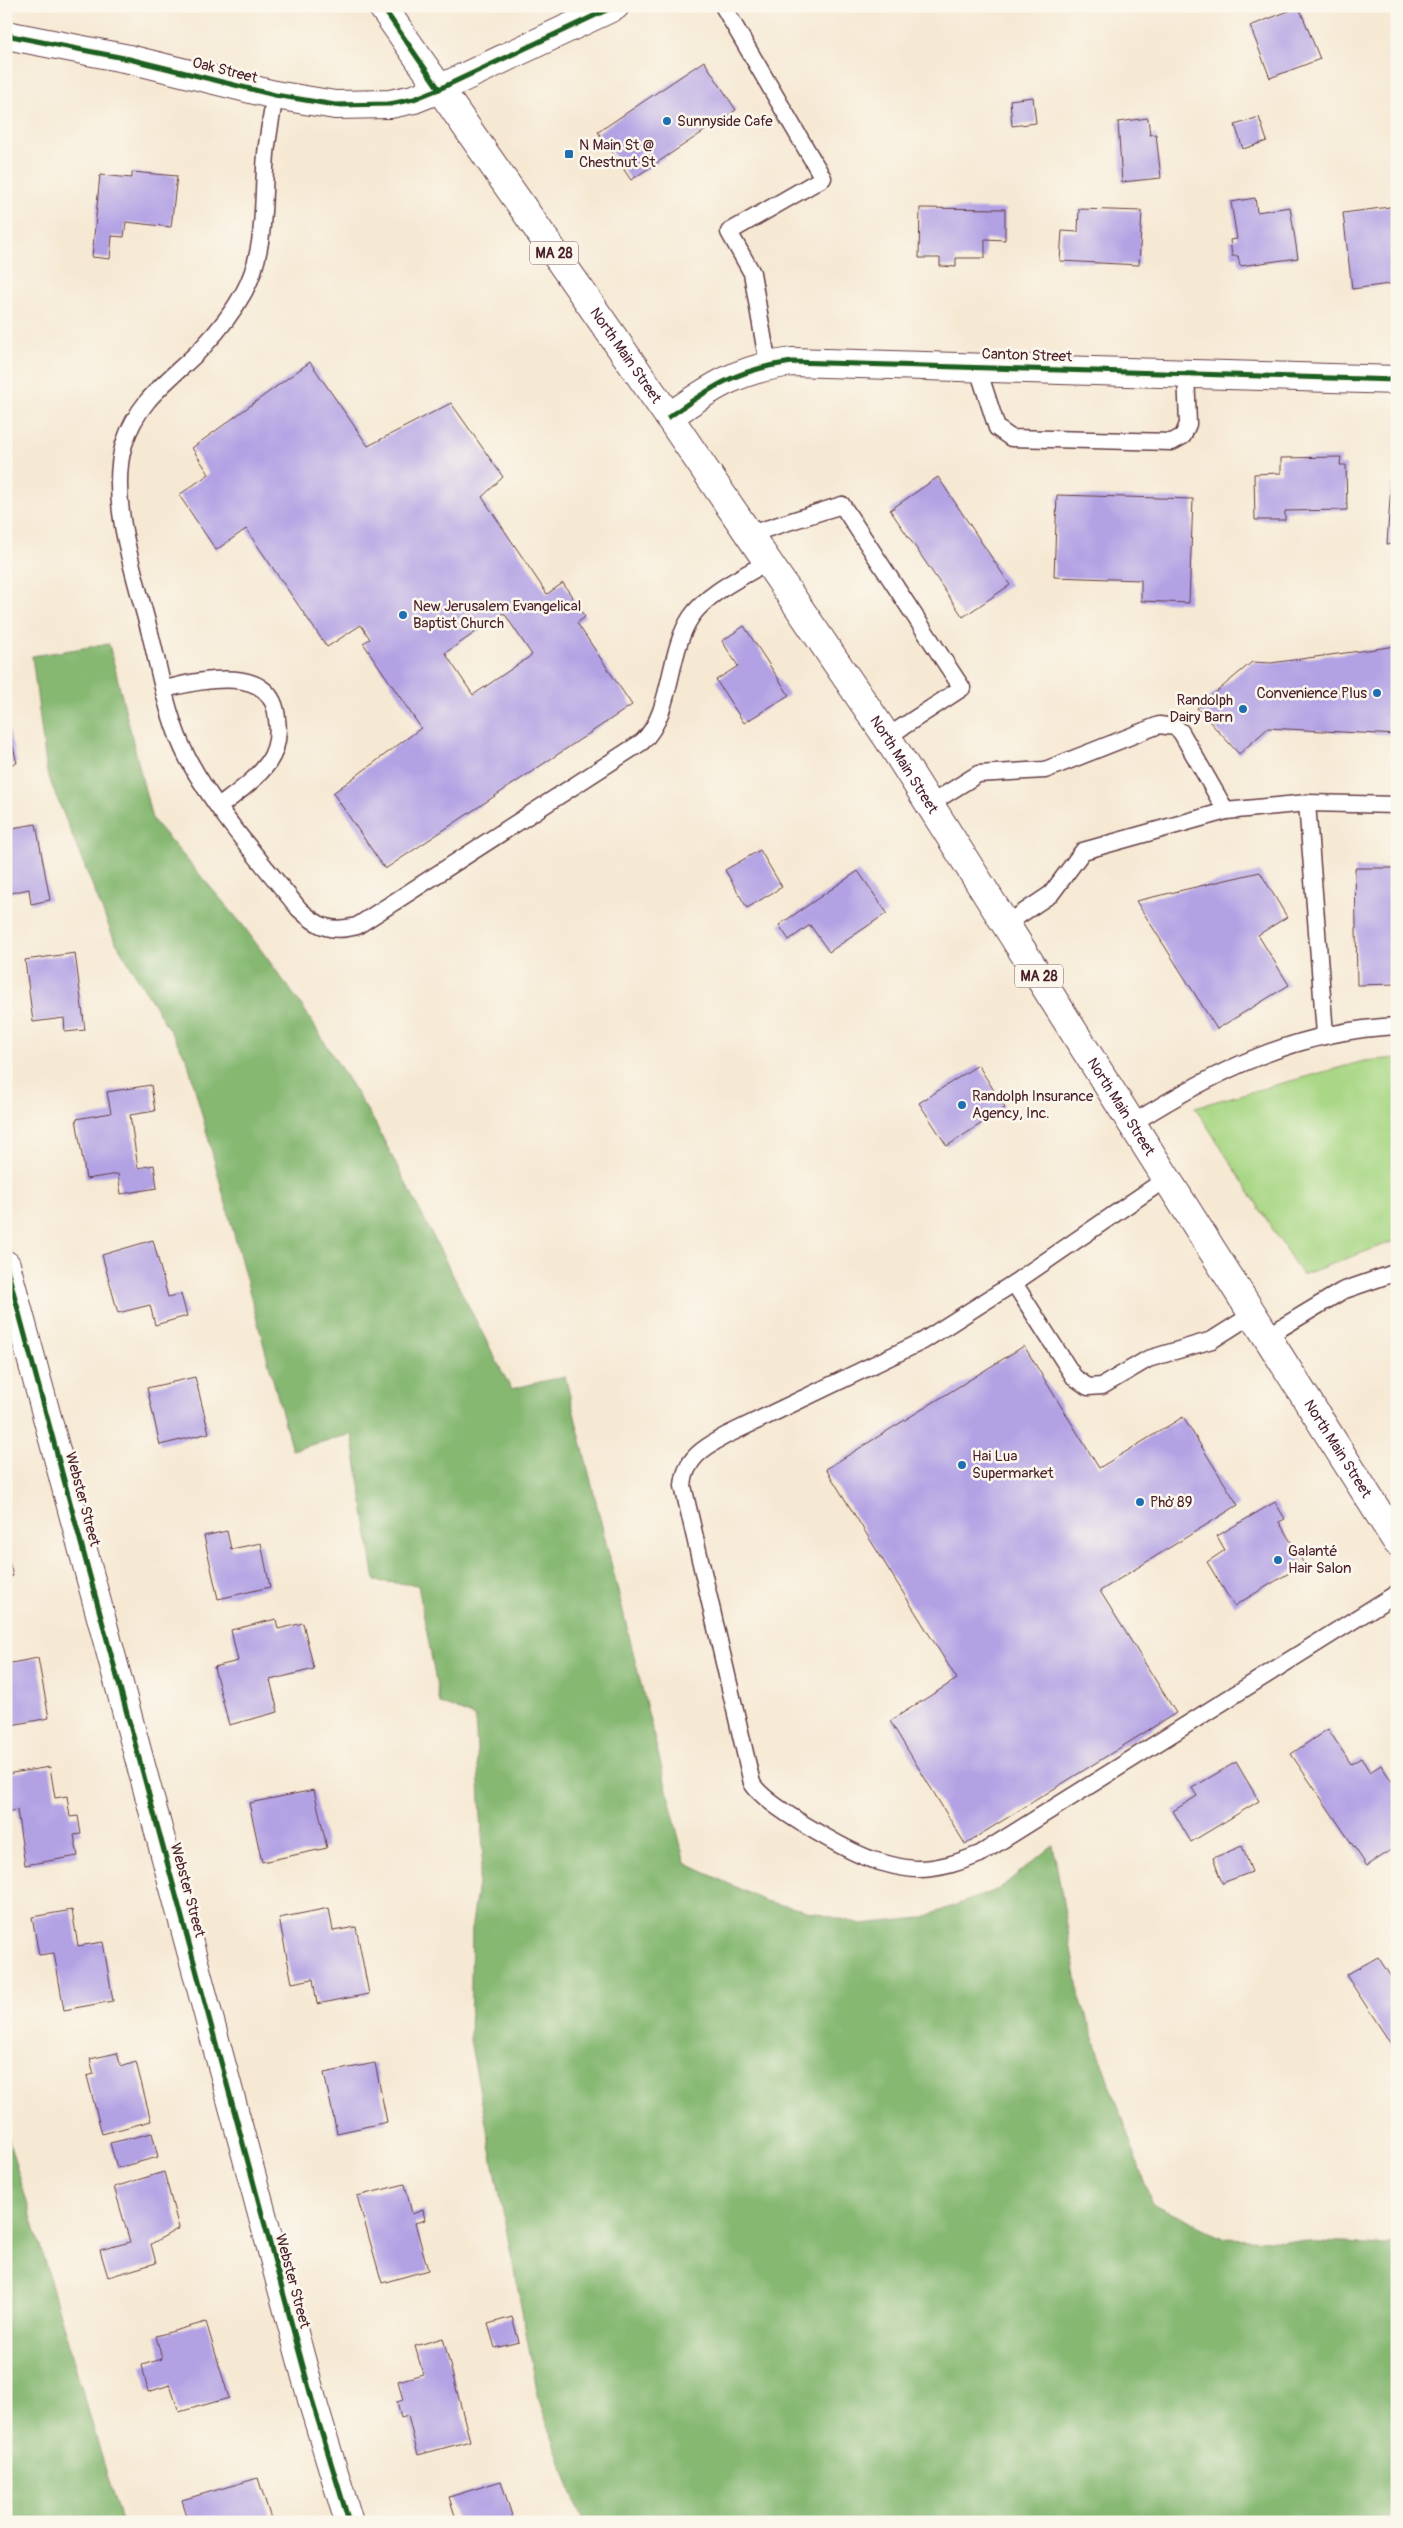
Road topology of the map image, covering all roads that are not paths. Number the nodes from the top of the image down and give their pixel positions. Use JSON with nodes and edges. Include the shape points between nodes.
{"nodes":[{"id":1,"x":382,"y":6,"type":"edge"},
{"id":2,"x":615,"y":6,"type":"edge"},
{"id":3,"x":723,"y":6,"type":"edge"},
{"id":4,"x":6,"y":35,"type":"edge"},
{"id":5,"x":439,"y":89,"type":"junction"},
{"id":6,"x":275,"y":95,"type":"junction"},
{"id":7,"x":768,"y":365,"type":"junction"},
{"id":8,"x":977,"y":366,"type":"junction"},
{"id":9,"x":1186,"y":372,"type":"junction"},
{"id":10,"x":1397,"y":380,"type":"edge"},
{"id":11,"x":670,"y":417,"type":"junction"},
{"id":12,"x":750,"y":534,"type":"junction"},
{"id":13,"x":769,"y":561,"type":"junction"},
{"id":14,"x":164,"y":690,"type":"junction"},
{"id":15,"x":887,"y":737,"type":"junction"},
{"id":16,"x":1307,"y":803,"type":"junction"},
{"id":17,"x":930,"y":804,"type":"junction"},
{"id":18,"x":1397,"y":805,"type":"edge"},
{"id":19,"x":219,"y":807,"type":"junction"},
{"id":20,"x":1226,"y":811,"type":"junction"},
{"id":21,"x":1006,"y":924,"type":"junction"},
{"id":22,"x":1397,"y":1026,"type":"edge"},
{"id":23,"x":1325,"y":1034,"type":"junction"},
{"id":24,"x":1133,"y":1123,"type":"junction"},
{"id":25,"x":1167,"y":1178,"type":"junction"},
{"id":26,"x":6,"y":1264,"type":"edge"},
{"id":27,"x":1397,"y":1272,"type":"edge"},
{"id":28,"x":1014,"y":1284,"type":"junction"},
{"id":29,"x":1260,"y":1325,"type":"junction"},
{"id":30,"x":1397,"y":1542,"type":"edge"},
{"id":31,"x":1397,"y":1593,"type":"edge"},
{"id":32,"x":349,"y":2522,"type":"edge"}],
"edges":[{"from":1,"to":5,"type":"street","name":"North Main Street","number":"MA 28"},
{"from":2,"to":5,"type":"street","name":"Oak Street"},
{"from":3,"to":7,"type":"lane","via":[[823,178],[729,232],[752,273]]},
{"from":4,"to":6,"type":"street","name":"Oak Street","via":[[129,59]]},
{"from":5,"to":6,"type":"street","name":"Oak Street","via":[[414,98],[367,106],[335,105]]},
{"from":5,"to":11,"type":"street","name":"North Main Street","number":"MA 28"},
{"from":6,"to":14,"type":"lane","via":[[266,152],[262,231],[254,268],[245,290],[219,329],[143,405],[124,446],[120,470],[124,527]]},
{"from":7,"to":8,"type":"street","name":"Canton Street","via":[[813,361]]},
{"from":7,"to":11,"type":"street","name":"Canton Street","via":[[724,380]]},
{"from":8,"to":9,"type":"street","name":"Canton Street"},
{"from":8,"to":9,"type":"lane","via":[[997,428],[1011,438],[1172,442],[1183,436],[1188,424]]},
{"from":9,"to":10,"type":"street","name":"Canton Street"},
{"from":11,"to":12,"type":"street","name":"North Main Street","number":"MA 28"},
{"from":12,"to":13,"type":"street","name":"North Main Street","number":"MA 28"},
{"from":12,"to":15,"type":"lane","via":[[842,505],[962,688]]},
{"from":13,"to":15,"type":"street","name":"North Main Street","number":"MA 28"},
{"from":13,"to":19,"type":"lane","via":[[713,596],[690,618],[675,654],[658,719],[642,742],[357,926],[338,930],[312,922]]},
{"from":14,"to":19,"type":"lane","via":[[180,743]]},
{"from":14,"to":19,"type":"lane","via":[[198,682],[239,679],[257,686],[270,697],[277,714],[274,751],[257,775]]},
{"from":15,"to":17,"type":"street","name":"North Main Street","number":"MA 28"},
{"from":16,"to":18,"type":"lane"},
{"from":16,"to":20,"type":"lane"},
{"from":16,"to":23,"type":"lane"},
{"from":17,"to":20,"type":"lane","via":[[978,774],[1045,770],[1159,725],[1175,727],[1181,732]]},
{"from":17,"to":21,"type":"street","name":"North Main Street","number":"MA 28"},
{"from":20,"to":21,"type":"lane","via":[[1082,851],[1051,894]]},
{"from":21,"to":24,"type":"street","name":"North Main Street","number":"MA 28"},
{"from":22,"to":23,"type":"lane"},
{"from":23,"to":24,"type":"lane","via":[[1228,1068],[1178,1094]]},
{"from":24,"to":25,"type":"street","name":"North Main Street","number":"MA 28"},
{"from":25,"to":28,"type":"lane"},
{"from":25,"to":29,"type":"street","name":"North Main Street","number":"MA 28"},
{"from":26,"to":32,"type":"street","name":"Webster Street","via":[[314,2407]]},
{"from":27,"to":29,"type":"lane"},
{"from":28,"to":29,"type":"lane","via":[[1074,1377],[1088,1387],[1102,1386],[1148,1359]]},
{"from":28,"to":31,"type":"lane","via":[[923,1342],[706,1447],[687,1465],[683,1486],[752,1783],[761,1796],[786,1814],[873,1860],[916,1869],[961,1862],[980,1854]]},
{"from":29,"to":30,"type":"street","name":"North Main Street","number":"MA 28"}]}
